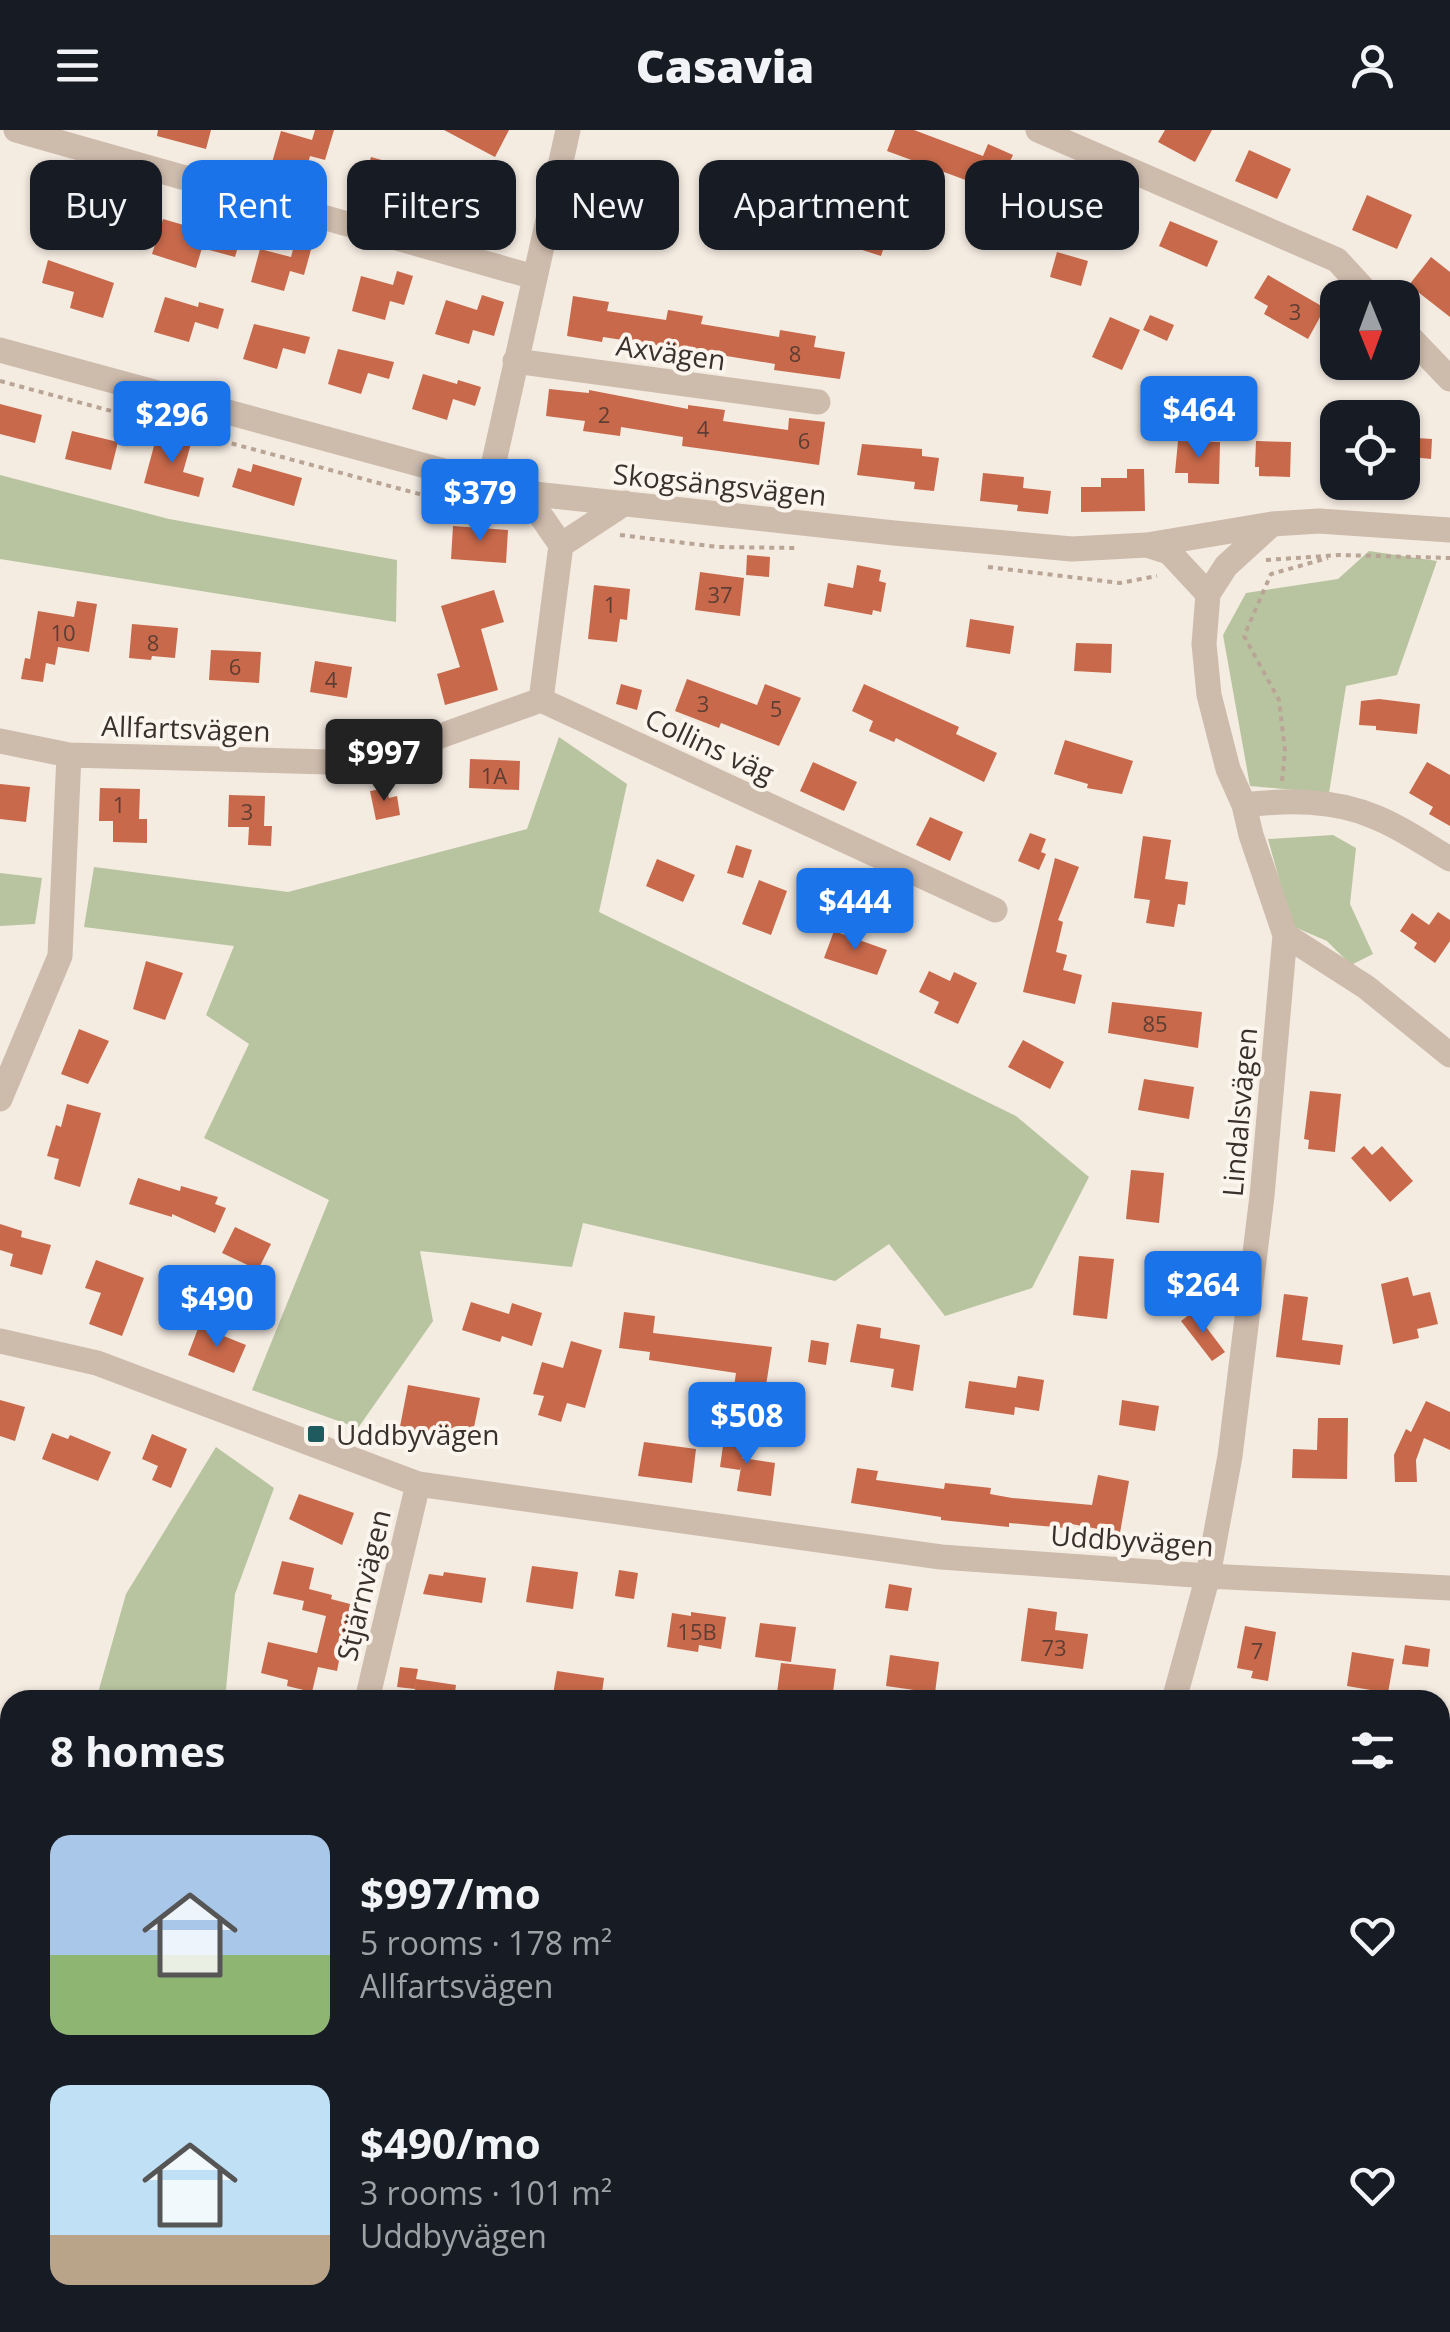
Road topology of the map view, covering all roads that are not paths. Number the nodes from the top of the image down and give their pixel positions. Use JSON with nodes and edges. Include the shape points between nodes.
{"nodes":[{"id":1,"x":16,"y":130,"type":"edge"},
{"id":2,"x":568,"y":130,"type":"edge"},
{"id":3,"x":1038,"y":130,"type":"edge"},
{"id":4,"x":534,"y":277,"type":"junction"},
{"id":5,"x":1355,"y":280,"type":"edge"},
{"id":6,"x":1420,"y":348,"type":"edge"},
{"id":7,"x":0,"y":350,"type":"edge"},
{"id":8,"x":515,"y":361,"type":"junction"},
{"id":9,"x":1450,"y":379,"type":"edge"},
{"id":10,"x":818,"y":402,"type":"dead end"},
{"id":11,"x":489,"y":484,"type":"junction"},
{"id":12,"x":525,"y":493,"type":"junction"},
{"id":13,"x":624,"y":503,"type":"junction"},
{"id":14,"x":1272,"y":524,"type":"junction"},
{"id":15,"x":1450,"y":530,"type":"edge"},
{"id":16,"x":1147,"y":545,"type":"junction"},
{"id":17,"x":561,"y":546,"type":"junction"},
{"id":18,"x":1208,"y":594,"type":"junction"},
{"id":19,"x":541,"y":700,"type":"junction"},
{"id":20,"x":0,"y":741,"type":"edge"},
{"id":21,"x":69,"y":755,"type":"junction"},
{"id":22,"x":1244,"y":805,"type":"junction"},
{"id":23,"x":1450,"y":859,"type":"edge"},
{"id":24,"x":995,"y":910,"type":"dead end"},
{"id":25,"x":1285,"y":935,"type":"junction"},
{"id":26,"x":1450,"y":1055,"type":"edge"},
{"id":27,"x":0,"y":1100,"type":"edge"},
{"id":28,"x":0,"y":1342,"type":"edge"},
{"id":29,"x":418,"y":1484,"type":"junction"},
{"id":30,"x":1208,"y":1576,"type":"junction"},
{"id":31,"x":1450,"y":1588,"type":"edge"},
{"id":32,"x":369,"y":1690,"type":"edge"},
{"id":33,"x":1177,"y":1690,"type":"edge"}],
"edges":[{"from":1,"to":4,"type":"street"},
{"from":2,"to":4,"type":"street"},
{"from":3,"to":5,"type":"street","via":[[1337,260]]},
{"from":4,"to":8,"type":"street"},
{"from":6,"to":9,"type":"street"},
{"from":7,"to":11,"type":"street","name":"Skogsängsvägen"},
{"from":8,"to":10,"type":"street","name":"Axvägen"},
{"from":8,"to":11,"type":"street"},
{"from":11,"to":12,"type":"street","name":"Skogsängsvägen"},
{"from":12,"to":13,"type":"street","name":"Skogsängsvägen"},
{"from":12,"to":17,"type":"street"},
{"from":13,"to":16,"type":"street","name":"Skogsängsvägen","via":[[1072,549]]},
{"from":13,"to":17,"type":"street"},
{"from":14,"to":15,"type":"street","name":"Skogsängsvägen"},
{"from":14,"to":16,"type":"street","name":"Skogsängsvägen"},
{"from":14,"to":18,"type":"street","via":[[1226,566]]},
{"from":16,"to":18,"type":"street","via":[[1170,552]]},
{"from":17,"to":19,"type":"street"},
{"from":18,"to":22,"type":"street","name":"Lindalsvägen","via":[[1209,695]]},
{"from":19,"to":21,"type":"street","name":"Allfartsvägen","via":[[366,764]]},
{"from":19,"to":24,"type":"street","name":"Collins väg"},
{"from":20,"to":21,"type":"street","name":"Allfartsvägen"},
{"from":21,"to":27,"type":"street","via":[[60,956]]},
{"from":22,"to":23,"type":"street","via":[[1314,802],[1373,816]]},
{"from":22,"to":25,"type":"street","name":"Lindalsvägen"},
{"from":25,"to":26,"type":"street","via":[[1366,987]]},
{"from":25,"to":30,"type":"street","name":"Lindalsvägen","via":[[1262,1196]]},
{"from":28,"to":29,"type":"street","name":"Uddbyvägen","via":[[97,1363]]},
{"from":29,"to":30,"type":"street","name":"Uddbyvägen","via":[[940,1557]]},
{"from":29,"to":32,"type":"street","name":"Stjärnvägen"},
{"from":30,"to":31,"type":"street","name":"Uddbyvägen"},
{"from":30,"to":33,"type":"street","name":"Lindalsvägen"}]}
